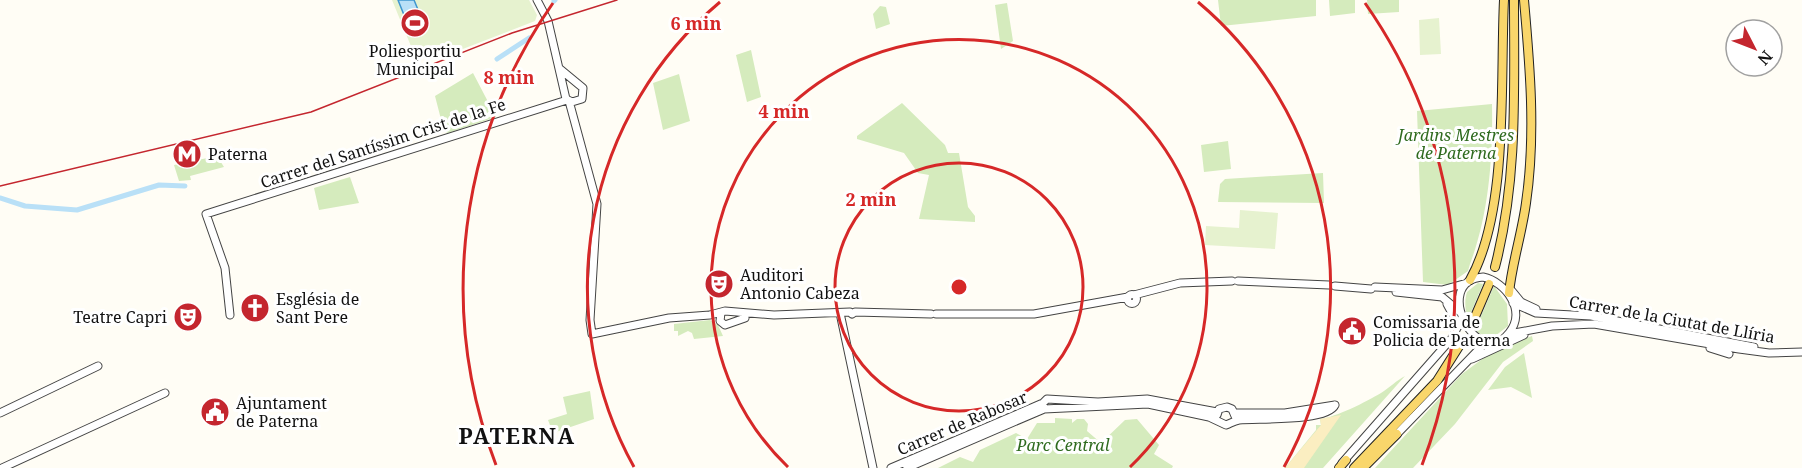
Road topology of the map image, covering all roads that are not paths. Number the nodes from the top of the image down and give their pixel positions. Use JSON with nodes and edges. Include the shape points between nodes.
{"nodes":[{"id":1,"x":537,"y":0,"type":"edge"},
{"id":2,"x":1504,"y":0,"type":"edge"},
{"id":3,"x":1514,"y":0,"type":"edge"},
{"id":4,"x":1524,"y":0,"type":"edge"},
{"id":5,"x":560,"y":69,"type":"junction"},
{"id":6,"x":574,"y":83,"type":"junction"},
{"id":7,"x":566,"y":88,"type":"junction"},
{"id":8,"x":571,"y":101,"type":"junction"},
{"id":9,"x":1495,"y":267,"type":"dead end"},
{"id":10,"x":1468,"y":282,"type":"junction"},
{"id":11,"x":1489,"y":284,"type":"dead end"},
{"id":12,"x":1374,"y":289,"type":"junction"},
{"id":13,"x":1509,"y":289,"type":"junction"},
{"id":14,"x":1438,"y":296,"type":"junction"},
{"id":15,"x":1513,"y":303,"type":"junction"},
{"id":16,"x":721,"y":313,"type":"junction"},
{"id":17,"x":840,"y":313,"type":"junction"},
{"id":18,"x":1550,"y":313,"type":"junction"},
{"id":19,"x":230,"y":315,"type":"dead end"},
{"id":20,"x":710,"y":315,"type":"junction"},
{"id":21,"x":1461,"y":315,"type":"junction"},
{"id":22,"x":733,"y":316,"type":"junction"},
{"id":23,"x":1474,"y":320,"type":"dead end"},
{"id":24,"x":720,"y":321,"type":"junction"},
{"id":25,"x":1459,"y":326,"type":"junction"},
{"id":26,"x":1541,"y":329,"type":"junction"},
{"id":27,"x":1509,"y":334,"type":"junction"},
{"id":28,"x":1652,"y":335,"type":"junction"},
{"id":29,"x":1463,"y":340,"type":"dead end"},
{"id":30,"x":1486,"y":342,"type":"junction"},
{"id":31,"x":1792,"y":352,"type":"junction"},
{"id":32,"x":1802,"y":352,"type":"edge"},
{"id":33,"x":1729,"y":354,"type":"dead end"},
{"id":34,"x":1470,"y":361,"type":"junction"},
{"id":35,"x":98,"y":366,"type":"dead end"},
{"id":36,"x":165,"y":393,"type":"dead end"},
{"id":37,"x":1043,"y":406,"type":"junction"},
{"id":38,"x":0,"y":413,"type":"edge"},
{"id":39,"x":1217,"y":416,"type":"junction"},
{"id":40,"x":1234,"y":417,"type":"junction"},
{"id":41,"x":1394,"y":432,"type":"junction"},
{"id":42,"x":1346,"y":460,"type":"joint"},
{"id":43,"x":2,"y":468,"type":"edge"},
{"id":44,"x":873,"y":468,"type":"edge"},
{"id":45,"x":891,"y":468,"type":"edge"},
{"id":46,"x":907,"y":468,"type":"edge"},
{"id":47,"x":1338,"y":468,"type":"edge"},
{"id":48,"x":1356,"y":468,"type":"edge"},
{"id":49,"x":1365,"y":468,"type":"edge"}],
"edges":[{"from":1,"to":5,"type":"street","via":[[548,21]]},
{"from":2,"to":10,"type":"main road","via":[[1495,194],[1484,252]]},
{"from":3,"to":9,"type":"main road","via":[[1513,160],[1505,229]]},
{"from":4,"to":13,"type":"main road","via":[[1532,143],[1527,202]]},
{"from":5,"to":6,"type":"street"},
{"from":5,"to":7,"type":"street"},
{"from":6,"to":7,"type":"street"},
{"from":6,"to":8,"type":"street","via":[[583,88],[584,94]]},
{"from":7,"to":8,"type":"street"},
{"from":8,"to":19,"type":"street","name":"Carrer del Santíssim Crist de la Fe","via":[[206,214],[225,268]]},
{"from":8,"to":20,"type":"street","via":[[597,204],[592,334],[669,318]]},
{"from":10,"to":12,"type":"street","via":[[1442,290]]},
{"from":10,"to":13,"type":"street","via":[[1488,278]]},
{"from":10,"to":21,"type":"street","via":[[1460,297]]},
{"from":11,"to":23,"type":"main road"},
{"from":12,"to":14,"type":"street"},
{"from":12,"to":17,"type":"street","via":[[1235,281],[1180,283],[1131,297],[1034,314]]},
{"from":13,"to":15,"type":"street"},
{"from":13,"to":18,"type":"street","via":[[1521,302]]},
{"from":14,"to":21,"type":"street"},
{"from":14,"to":25,"type":"street","via":[[1453,311]]},
{"from":15,"to":18,"type":"street","name":"Carrer de la Ciutat de Llíria","via":[[1527,311]]},
{"from":15,"to":27,"type":"street","via":[[1515,318]]},
{"from":16,"to":20,"type":"street"},
{"from":16,"to":22,"type":"street","via":[[729,310]]},
{"from":16,"to":24,"type":"street"},
{"from":17,"to":22,"type":"street"},
{"from":17,"to":44,"type":"street"},
{"from":18,"to":31,"type":"street","name":"Carrer de la Ciutat de Llíria","via":[[1591,316]]},
{"from":20,"to":24,"type":"street"},
{"from":21,"to":25,"type":"street"},
{"from":21,"to":30,"type":"street","via":[[1472,334]]},
{"from":22,"to":24,"type":"street","via":[[726,326]]},
{"from":25,"to":42,"type":"street"},
{"from":26,"to":27,"type":"street","name":"Carrer de la Ciutat de Llíria"},
{"from":26,"to":28,"type":"street","name":"Carrer de la Ciutat de Llíria","via":[[1594,324]]},
{"from":26,"to":34,"type":"street","via":[[1507,341]]},
{"from":27,"to":30,"type":"street","via":[[1497,342]]},
{"from":28,"to":31,"type":"street","name":"Carrer de la Ciutat de Llíria","via":[[1740,349]]},
{"from":28,"to":33,"type":"street"},
{"from":29,"to":41,"type":"main road","via":[[1437,381]]},
{"from":30,"to":34,"type":"street"},
{"from":31,"to":32,"type":"street","name":"Carrer de la Ciutat de Llíria"},
{"from":34,"to":41,"type":"street"},
{"from":35,"to":38,"type":"street"},
{"from":36,"to":43,"type":"street"},
{"from":37,"to":39,"type":"street","name":"Carrer de Rabosar","via":[[1148,402]]},
{"from":37,"to":45,"type":"street","name":"Carrer de Rabosar"},
{"from":37,"to":46,"type":"street","name":"Carrer de Rabosar"},
{"from":39,"to":40,"type":"street","via":[[1226,425]]},
{"from":39,"to":40,"type":"street","via":[[1227,407]]},
{"from":40,"to":40,"type":"street","via":[[1299,417],[1329,412],[1335,405]]},
{"from":41,"to":48,"type":"main road"},
{"from":41,"to":49,"type":"main road"},
{"from":42,"to":47,"type":"main road"}]}
